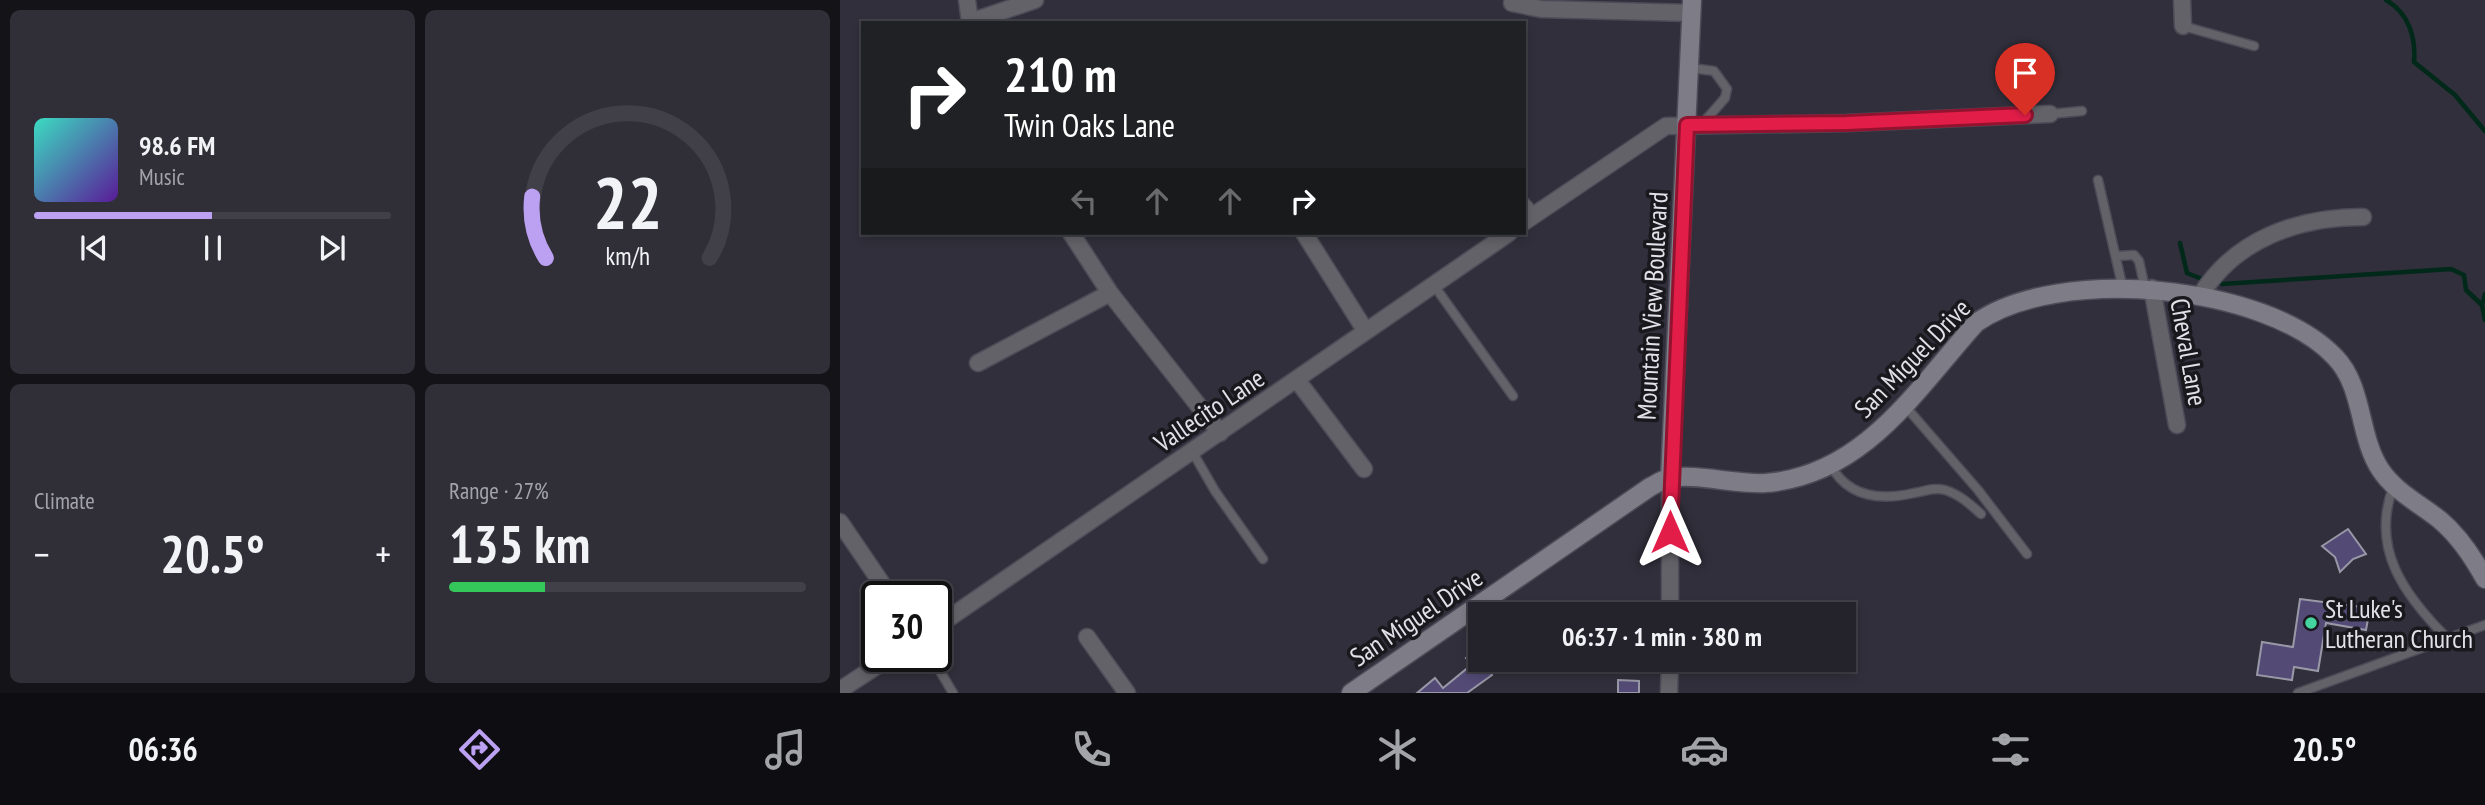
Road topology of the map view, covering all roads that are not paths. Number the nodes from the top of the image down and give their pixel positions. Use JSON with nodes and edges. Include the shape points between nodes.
{"nodes":[{"id":1,"x":967,"y":0,"type":"edge"},
{"id":2,"x":1035,"y":0,"type":"edge"},
{"id":3,"x":2182,"y":0,"type":"edge"},
{"id":4,"x":1512,"y":3,"type":"dead end"},
{"id":5,"x":1692,"y":7,"type":"edge"},
{"id":6,"x":970,"y":21,"type":"edge"},
{"id":7,"x":973,"y":21,"type":"edge"},
{"id":8,"x":2183,"y":26,"type":"joint"},
{"id":9,"x":2253,"y":46,"type":"dead end"},
{"id":10,"x":1691,"y":68,"type":"junction"},
{"id":11,"x":2082,"y":111,"type":"dead end"},
{"id":12,"x":2050,"y":114,"type":"joint"},
{"id":13,"x":1694,"y":125,"type":"junction"},
{"id":14,"x":2098,"y":180,"type":"dead end"},
{"id":15,"x":2363,"y":217,"type":"dead end"},
{"id":16,"x":1530,"y":218,"type":"edge"},
{"id":17,"x":1072,"y":235,"type":"edge"},
{"id":18,"x":1305,"y":235,"type":"edge"},
{"id":19,"x":1506,"y":235,"type":"edge"},
{"id":20,"x":2117,"y":256,"type":"junction"},
{"id":21,"x":1433,"y":284,"type":"junction"},
{"id":22,"x":2149,"y":288,"type":"junction"},
{"id":23,"x":2123,"y":289,"type":"junction"},
{"id":24,"x":1110,"y":293,"type":"junction"},
{"id":25,"x":2200,"y":296,"type":"junction"},
{"id":26,"x":1365,"y":330,"type":"junction"},
{"id":27,"x":978,"y":363,"type":"dead end"},
{"id":28,"x":1297,"y":380,"type":"junction"},
{"id":29,"x":1513,"y":396,"type":"dead end"},
{"id":30,"x":1906,"y":407,"type":"junction"},
{"id":31,"x":2177,"y":425,"type":"dead end"},
{"id":32,"x":1220,"y":433,"type":"junction"},
{"id":33,"x":1192,"y":452,"type":"junction"},
{"id":34,"x":1830,"y":464,"type":"junction"},
{"id":35,"x":1364,"y":469,"type":"dead end"},
{"id":36,"x":1670,"y":478,"type":"junction"},
{"id":37,"x":2394,"y":485,"type":"junction"},
{"id":38,"x":1981,"y":514,"type":"dead end"},
{"id":39,"x":840,"y":522,"type":"edge"},
{"id":40,"x":2027,"y":554,"type":"dead end"},
{"id":41,"x":1263,"y":559,"type":"dead end"},
{"id":42,"x":2485,"y":579,"type":"edge"},
{"id":43,"x":880,"y":581,"type":"edge"},
{"id":44,"x":1670,"y":602,"type":"edge"},
{"id":45,"x":952,"y":616,"type":"edge"},
{"id":46,"x":2485,"y":625,"type":"edge"},
{"id":47,"x":1087,"y":637,"type":"dead end"},
{"id":48,"x":2447,"y":638,"type":"junction"},
{"id":49,"x":868,"y":672,"type":"edge"},
{"id":50,"x":941,"y":672,"type":"edge"},
{"id":51,"x":1670,"y":672,"type":"edge"},
{"id":52,"x":840,"y":690,"type":"edge"},
{"id":53,"x":953,"y":693,"type":"edge"},
{"id":54,"x":1127,"y":693,"type":"edge"},
{"id":55,"x":1351,"y":693,"type":"edge"},
{"id":56,"x":1670,"y":693,"type":"edge"},
{"id":57,"x":2298,"y":693,"type":"edge"}],
"edges":[{"from":1,"to":6,"type":"street"},
{"from":2,"to":7,"type":"street"},
{"from":3,"to":8,"type":"street"},
{"from":4,"to":5,"type":"street","via":[[1541,9]]},
{"from":5,"to":10,"type":"street","name":"Mountain View Boulevard"},
{"from":8,"to":9,"type":"lane"},
{"from":10,"to":13,"type":"street","name":"Mountain View Boulevard"},
{"from":10,"to":13,"type":"lane","via":[[1714,71],[1727,89],[1718,108]]},
{"from":11,"to":12,"type":"lane"},
{"from":12,"to":13,"type":"street"},
{"from":13,"to":16,"type":"street","via":[[1666,126]]},
{"from":13,"to":36,"type":"street","name":"Mountain View Boulevard"},
{"from":14,"to":20,"type":"lane"},
{"from":15,"to":25,"type":"street","via":[[2323,219],[2262,237],[2225,262]]},
{"from":17,"to":24,"type":"street"},
{"from":18,"to":26,"type":"street"},
{"from":19,"to":21,"type":"street","name":"Vallecito Lane"},
{"from":20,"to":22,"type":"lane","via":[[2134,255]]},
{"from":20,"to":23,"type":"lane"},
{"from":21,"to":26,"type":"street","name":"Vallecito Lane"},
{"from":21,"to":29,"type":"lane"},
{"from":22,"to":23,"type":"street","name":"San Miguel Drive"},
{"from":22,"to":25,"type":"street","name":"San Miguel Drive"},
{"from":22,"to":31,"type":"street","name":"Cheval Lane"},
{"from":23,"to":30,"type":"street","name":"San Miguel Drive","via":[[2029,298],[1993,312],[1976,323]]},
{"from":24,"to":27,"type":"street"},
{"from":24,"to":32,"type":"street"},
{"from":25,"to":37,"type":"street","name":"San Miguel Drive","via":[[2230,302],[2324,346],[2352,384],[2374,457]]},
{"from":26,"to":28,"type":"street","name":"Vallecito Lane"},
{"from":28,"to":32,"type":"street","name":"Vallecito Lane"},
{"from":28,"to":35,"type":"street"},
{"from":30,"to":34,"type":"street","name":"San Miguel Drive","via":[[1864,445]]},
{"from":30,"to":40,"type":"lane"},
{"from":32,"to":33,"type":"street","name":"Vallecito Lane"},
{"from":33,"to":41,"type":"lane"},
{"from":33,"to":45,"type":"street","name":"Vallecito Lane"},
{"from":34,"to":36,"type":"street","name":"San Miguel Drive","via":[[1784,481],[1762,483]]},
{"from":34,"to":38,"type":"lane","via":[[1838,478],[1866,495],[1946,491]]},
{"from":36,"to":44,"type":"street","name":"Mountain View Boulevard"},
{"from":36,"to":55,"type":"street","name":"San Miguel Drive","via":[[1650,486]]},
{"from":37,"to":42,"type":"street","name":"San Miguel Drive","via":[[2449,529],[2467,548]]},
{"from":37,"to":48,"type":"lane","via":[[2387,501],[2387,534],[2395,572],[2416,607]]},
{"from":39,"to":43,"type":"street"},
{"from":46,"to":48,"type":"lane"},
{"from":47,"to":54,"type":"street"},
{"from":48,"to":57,"type":"lane"},
{"from":49,"to":52,"type":"street"},
{"from":50,"to":53,"type":"lane"},
{"from":51,"to":56,"type":"street"}]}
